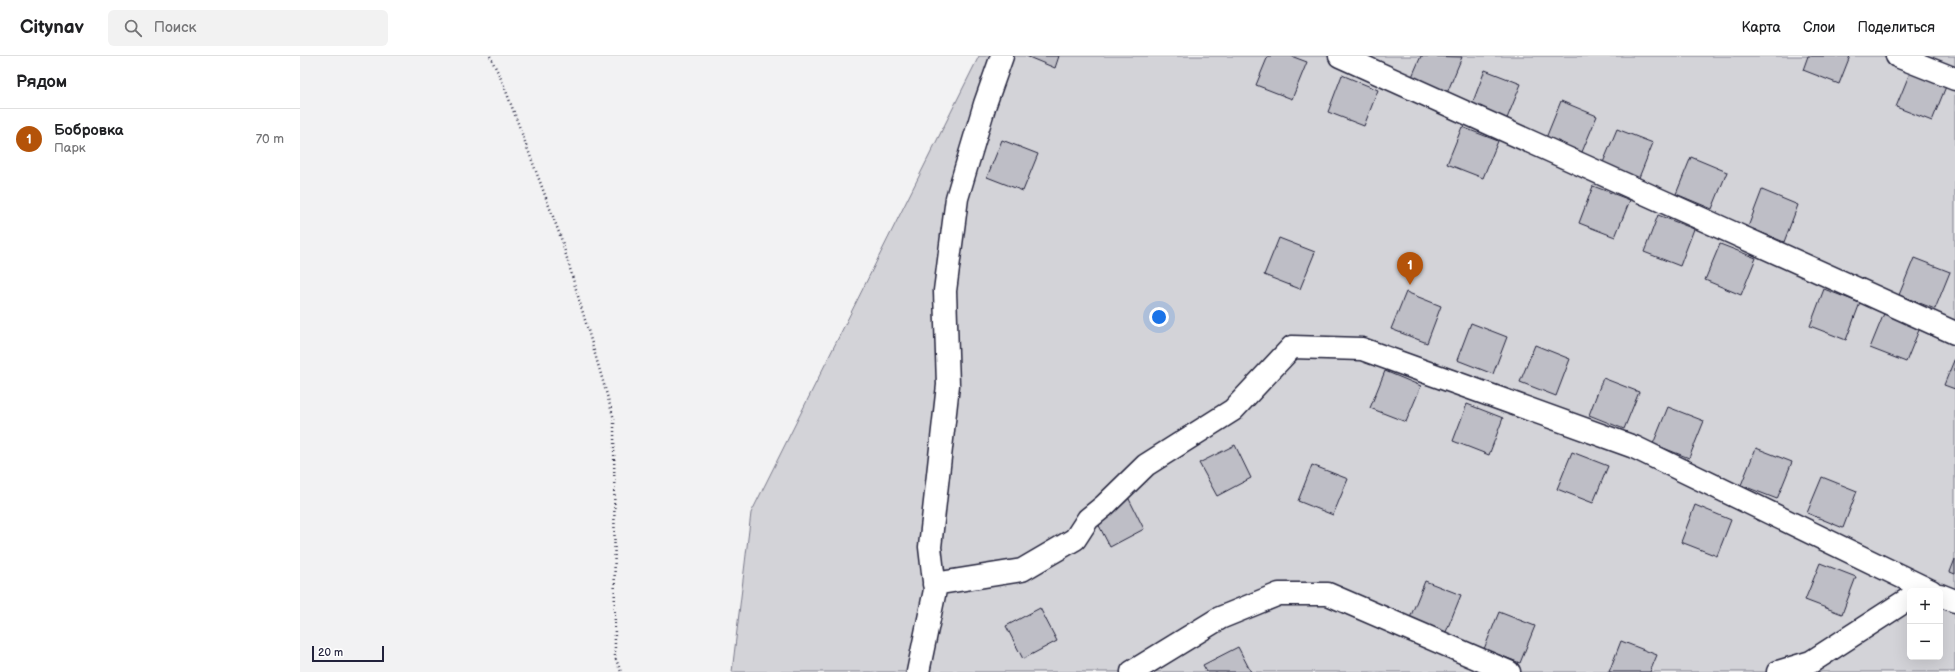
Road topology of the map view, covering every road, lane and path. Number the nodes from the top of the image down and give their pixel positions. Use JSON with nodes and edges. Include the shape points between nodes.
{"nodes":[{"id":1,"x":490,"y":56,"type":"edge"},
{"id":2,"x":1002,"y":56,"type":"edge"},
{"id":3,"x":1340,"y":56,"type":"edge"},
{"id":4,"x":1897,"y":56,"type":"edge"},
{"id":5,"x":1955,"y":79,"type":"edge"},
{"id":6,"x":1955,"y":333,"type":"edge"},
{"id":7,"x":934,"y":584,"type":"junction"},
{"id":8,"x":1915,"y":588,"type":"edge"},
{"id":9,"x":1943,"y":598,"type":"edge"},
{"id":10,"x":1955,"y":601,"type":"edge"},
{"id":11,"x":1907,"y":604,"type":"edge"},
{"id":12,"x":621,"y":672,"type":"edge"},
{"id":13,"x":918,"y":672,"type":"edge"},
{"id":14,"x":1132,"y":672,"type":"edge"},
{"id":15,"x":1509,"y":672,"type":"edge"},
{"id":16,"x":1778,"y":672,"type":"edge"}],
"edges":[{"from":1,"to":12,"type":"path","via":[[503,83],[561,238],[614,419],[615,657]]},
{"from":2,"to":7,"type":"street","via":[[957,198],[945,291],[948,385],[930,547]]},
{"from":3,"to":6,"type":"street"},
{"from":4,"to":5,"type":"street"},
{"from":7,"to":8,"type":"street","via":[[1022,570],[1075,539],[1088,519],[1146,465],[1233,410],[1292,347],[1362,349],[1634,447]]},
{"from":7,"to":13,"type":"street","via":[[935,590]]},
{"from":9,"to":10,"type":"street"},
{"from":11,"to":16,"type":"street","via":[[1811,662]]},
{"from":14,"to":15,"type":"street","via":[[1220,618],[1279,594],[1328,594]]}]}
